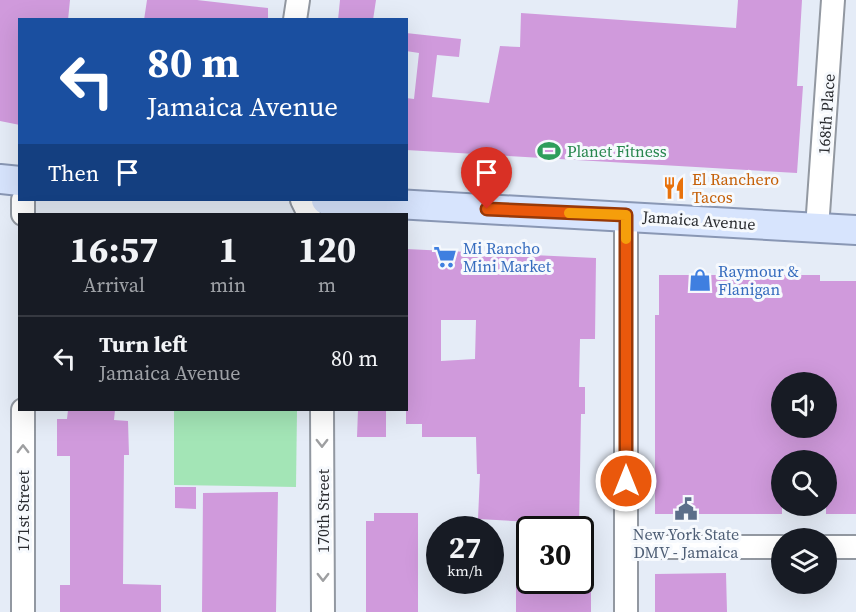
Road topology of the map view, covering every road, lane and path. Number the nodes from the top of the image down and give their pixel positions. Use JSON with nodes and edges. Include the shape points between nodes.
{"nodes":[{"id":1,"x":298,"y":0,"type":"edge"},
{"id":2,"x":833,"y":0,"type":"edge"},
{"id":3,"x":296,"y":18,"type":"edge"},
{"id":4,"x":0,"y":179,"type":"edge"},
{"id":5,"x":18,"y":181,"type":"edge"},
{"id":6,"x":347,"y":201,"type":"edge"},
{"id":7,"x":626,"y":215,"type":"junction"},
{"id":8,"x":817,"y":228,"type":"junction"},
{"id":9,"x":856,"y":230,"type":"edge"},
{"id":10,"x":23,"y":411,"type":"edge"},
{"id":11,"x":322,"y":411,"type":"edge"},
{"id":12,"x":626,"y":547,"type":"junction"},
{"id":13,"x":771,"y":547,"type":"edge"},
{"id":14,"x":837,"y":547,"type":"edge"},
{"id":15,"x":856,"y":547,"type":"edge"},
{"id":16,"x":23,"y":612,"type":"edge"},
{"id":17,"x":323,"y":612,"type":"edge"},
{"id":18,"x":626,"y":612,"type":"edge"}],
"edges":[{"from":1,"to":3,"type":"street"},
{"from":2,"to":8,"type":"street","name":"168th Place"},
{"from":4,"to":5,"type":"main road"},
{"from":6,"to":7,"type":"main road","name":"Jamaica Avenue"},
{"from":7,"to":8,"type":"main road","name":"Jamaica Avenue"},
{"from":7,"to":12,"type":"street"},
{"from":8,"to":9,"type":"main road","name":"Jamaica Avenue"},
{"from":16,"to":10,"type":"street","name":"171st Street","one_way":true},
{"from":11,"to":17,"type":"street","name":"170th Street","one_way":true},
{"from":12,"to":13,"type":"street"},
{"from":12,"to":18,"type":"street"},
{"from":14,"to":15,"type":"street"}]}
